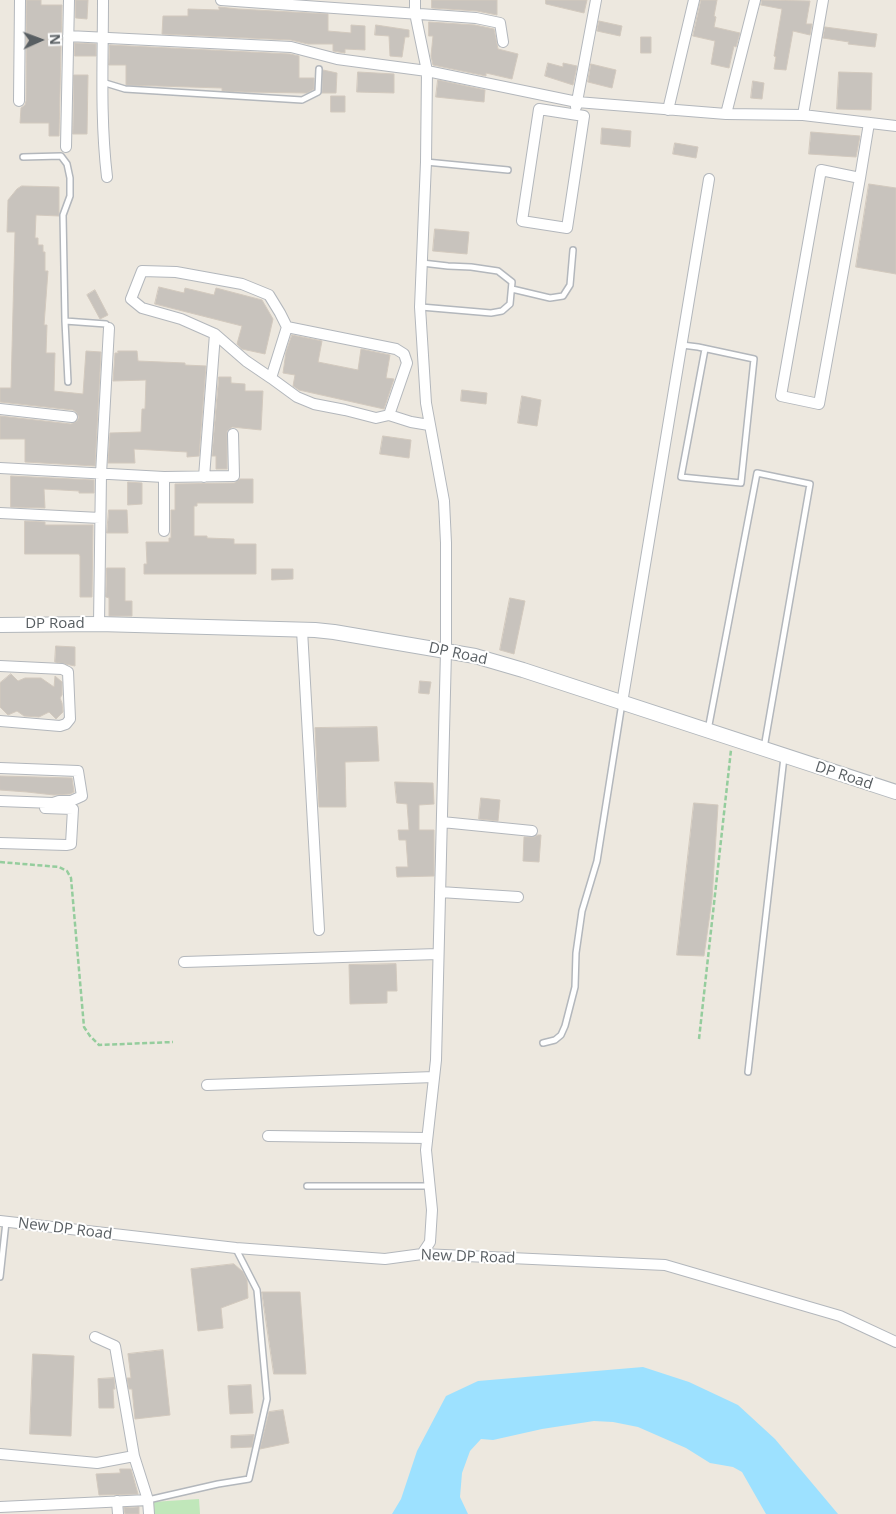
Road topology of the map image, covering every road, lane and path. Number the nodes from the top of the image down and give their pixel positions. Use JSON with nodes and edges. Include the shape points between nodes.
{"nodes":[{"id":1,"x":20,"y":0,"type":"edge"},
{"id":2,"x":69,"y":0,"type":"edge"},
{"id":3,"x":103,"y":0,"type":"edge"},
{"id":4,"x":221,"y":0,"type":"edge"},
{"id":5,"x":415,"y":0,"type":"edge"},
{"id":6,"x":596,"y":0,"type":"edge"},
{"id":7,"x":694,"y":0,"type":"edge"},
{"id":8,"x":755,"y":0,"type":"edge"},
{"id":9,"x":823,"y":0,"type":"edge"},
{"id":10,"x":415,"y":13,"type":"junction"},
{"id":11,"x":68,"y":36,"type":"junction"},
{"id":12,"x":103,"y":38,"type":"junction"},
{"id":13,"x":503,"y":42,"type":"dead end"},
{"id":14,"x":319,"y":69,"type":"dead end"},
{"id":15,"x":427,"y":71,"type":"junction"},
{"id":16,"x":102,"y":81,"type":"junction"},
{"id":17,"x":18,"y":101,"type":"dead end"},
{"id":18,"x":577,"y":102,"type":"junction"},
{"id":19,"x":668,"y":110,"type":"junction"},
{"id":20,"x":575,"y":114,"type":"junction"},
{"id":21,"x":726,"y":114,"type":"junction"},
{"id":22,"x":803,"y":116,"type":"junction"},
{"id":23,"x":869,"y":123,"type":"junction"},
{"id":24,"x":896,"y":126,"type":"edge"},
{"id":25,"x":66,"y":147,"type":"dead end"},
{"id":26,"x":23,"y":157,"type":"dead end"},
{"id":27,"x":426,"y":162,"type":"junction"},
{"id":28,"x":508,"y":170,"type":"dead end"},
{"id":29,"x":107,"y":178,"type":"dead end"},
{"id":30,"x":860,"y":178,"type":"junction"},
{"id":31,"x":709,"y":179,"type":"dead end"},
{"id":32,"x":573,"y":250,"type":"dead end"},
{"id":33,"x":421,"y":263,"type":"junction"},
{"id":34,"x":512,"y":290,"type":"junction"},
{"id":35,"x":420,"y":306,"type":"junction"},
{"id":36,"x":65,"y":321,"type":"junction"},
{"id":37,"x":287,"y":327,"type":"junction"},
{"id":38,"x":109,"y":328,"type":"joint"},
{"id":39,"x":215,"y":334,"type":"junction"},
{"id":40,"x":682,"y":345,"type":"junction"},
{"id":41,"x":704,"y":349,"type":"junction"},
{"id":42,"x":271,"y":378,"type":"junction"},
{"id":43,"x":68,"y":382,"type":"dead end"},
{"id":44,"x":0,"y":409,"type":"edge"},
{"id":45,"x":389,"y":415,"type":"junction"},
{"id":46,"x":72,"y":417,"type":"dead end"},
{"id":47,"x":429,"y":425,"type":"junction"},
{"id":48,"x":233,"y":434,"type":"dead end"},
{"id":49,"x":0,"y":468,"type":"edge"},
{"id":50,"x":101,"y":474,"type":"junction"},
{"id":51,"x":164,"y":477,"type":"junction"},
{"id":52,"x":204,"y":477,"type":"junction"},
{"id":53,"x":0,"y":513,"type":"edge"},
{"id":54,"x":100,"y":518,"type":"junction"},
{"id":55,"x":164,"y":530,"type":"dead end"},
{"id":56,"x":99,"y":624,"type":"junction"},
{"id":57,"x":0,"y":625,"type":"edge"},
{"id":58,"x":309,"y":630,"type":"junction"},
{"id":59,"x":446,"y":651,"type":"junction"},
{"id":60,"x":0,"y":666,"type":"edge"},
{"id":61,"x":622,"y":703,"type":"junction"},
{"id":62,"x":0,"y":721,"type":"edge"},
{"id":63,"x":708,"y":731,"type":"junction"},
{"id":64,"x":732,"y":739,"type":"junction"},
{"id":65,"x":764,"y":749,"type":"junction"},
{"id":66,"x":784,"y":757,"type":"junction"},
{"id":67,"x":0,"y":768,"type":"edge"},
{"id":68,"x":896,"y":792,"type":"edge"},
{"id":69,"x":0,"y":800,"type":"edge"},
{"id":70,"x":0,"y":806,"type":"edge"},
{"id":71,"x":442,"y":822,"type":"junction"},
{"id":72,"x":532,"y":831,"type":"dead end"},
{"id":73,"x":0,"y":843,"type":"edge"},
{"id":74,"x":0,"y":862,"type":"edge"},
{"id":75,"x":440,"y":892,"type":"junction"},
{"id":76,"x":518,"y":896,"type":"dead end"},
{"id":77,"x":319,"y":930,"type":"dead end"},
{"id":78,"x":438,"y":954,"type":"junction"},
{"id":79,"x":184,"y":962,"type":"dead end"},
{"id":80,"x":698,"y":1039,"type":"dead end"},
{"id":81,"x":174,"y":1042,"type":"dead end"},
{"id":82,"x":543,"y":1043,"type":"dead end"},
{"id":83,"x":748,"y":1072,"type":"dead end"},
{"id":84,"x":434,"y":1077,"type":"junction"},
{"id":85,"x":207,"y":1084,"type":"dead end"},
{"id":86,"x":268,"y":1136,"type":"dead end"},
{"id":87,"x":427,"y":1138,"type":"junction"},
{"id":88,"x":307,"y":1186,"type":"dead end"},
{"id":89,"x":429,"y":1186,"type":"junction"},
{"id":90,"x":3,"y":1221,"type":"edge"},
{"id":91,"x":236,"y":1248,"type":"junction"},
{"id":92,"x":422,"y":1254,"type":"junction"},
{"id":93,"x":0,"y":1277,"type":"edge"},
{"id":94,"x":95,"y":1336,"type":"dead end"},
{"id":95,"x":896,"y":1342,"type":"edge"},
{"id":96,"x":0,"y":1454,"type":"edge"},
{"id":97,"x":134,"y":1456,"type":"junction"},
{"id":98,"x":148,"y":1500,"type":"junction"},
{"id":99,"x":117,"y":1501,"type":"junction"},
{"id":100,"x":0,"y":1507,"type":"edge"},
{"id":101,"x":55,"y":1509,"type":"edge"},
{"id":102,"x":118,"y":1514,"type":"edge"},
{"id":103,"x":149,"y":1514,"type":"edge"}],
"edges":[{"from":1,"to":17,"type":"street"},
{"from":2,"to":11,"type":"street"},
{"from":3,"to":12,"type":"street"},
{"from":4,"to":10,"type":"street"},
{"from":5,"to":10,"type":"street"},
{"from":6,"to":18,"type":"street"},
{"from":7,"to":19,"type":"street"},
{"from":8,"to":21,"type":"street"},
{"from":9,"to":22,"type":"street"},
{"from":10,"to":13,"type":"street","via":[[500,23]]},
{"from":10,"to":15,"type":"street"},
{"from":11,"to":12,"type":"street"},
{"from":11,"to":25,"type":"street"},
{"from":12,"to":15,"type":"street","via":[[291,47],[336,59]]},
{"from":12,"to":16,"type":"street"},
{"from":14,"to":16,"type":"lane","via":[[318,92],[302,100],[125,89]]},
{"from":15,"to":18,"type":"street"},
{"from":15,"to":27,"type":"street"},
{"from":16,"to":29,"type":"street"},
{"from":18,"to":19,"type":"street"},
{"from":18,"to":20,"type":"street"},
{"from":19,"to":21,"type":"street"},
{"from":20,"to":20,"type":"street","via":[[584,116],[567,228],[522,221],[539,109]]},
{"from":21,"to":22,"type":"street"},
{"from":22,"to":23,"type":"street"},
{"from":23,"to":24,"type":"street"},
{"from":23,"to":30,"type":"street"},
{"from":26,"to":36,"type":"lane","via":[[62,156],[67,164],[70,196],[63,215]]},
{"from":27,"to":28,"type":"lane"},
{"from":27,"to":33,"type":"street"},
{"from":30,"to":30,"type":"street","via":[[819,404],[781,396],[821,170]]},
{"from":31,"to":40,"type":"street"},
{"from":32,"to":34,"type":"lane","via":[[570,285],[563,296],[550,298]]},
{"from":33,"to":34,"type":"lane","via":[[498,271],[512,282]]},
{"from":33,"to":35,"type":"street"},
{"from":34,"to":35,"type":"lane","via":[[510,304],[491,312]]},
{"from":35,"to":47,"type":"street"},
{"from":36,"to":38,"type":"lane","via":[[106,324]]},
{"from":36,"to":43,"type":"lane"},
{"from":37,"to":39,"type":"street","via":[[269,295],[242,284],[176,272],[142,271],[131,299],[142,308],[181,319]]},
{"from":37,"to":42,"type":"street"},
{"from":37,"to":45,"type":"street","via":[[396,349],[404,354],[407,363]]},
{"from":38,"to":50,"type":"street"},
{"from":39,"to":42,"type":"street"},
{"from":39,"to":52,"type":"street"},
{"from":40,"to":41,"type":"lane"},
{"from":40,"to":61,"type":"street"},
{"from":41,"to":41,"type":"lane","via":[[754,359],[740,483],[681,476]]},
{"from":42,"to":45,"type":"street","via":[[297,397],[314,404],[376,418]]},
{"from":44,"to":46,"type":"street"},
{"from":45,"to":47,"type":"street"},
{"from":47,"to":59,"type":"street","via":[[444,501]]},
{"from":48,"to":52,"type":"street","via":[[234,476]]},
{"from":49,"to":50,"type":"street"},
{"from":50,"to":51,"type":"street"},
{"from":50,"to":54,"type":"street"},
{"from":51,"to":52,"type":"street"},
{"from":51,"to":55,"type":"street"},
{"from":53,"to":54,"type":"street"},
{"from":54,"to":56,"type":"street"},
{"from":56,"to":57,"type":"street","name":"DP Road"},
{"from":56,"to":58,"type":"street","name":"DP Road"},
{"from":58,"to":59,"type":"street","name":"DP Road"},
{"from":58,"to":77,"type":"street"},
{"from":59,"to":61,"type":"street","name":"DP Road","via":[[523,670]]},
{"from":59,"to":71,"type":"street"},
{"from":60,"to":62,"type":"street","via":[[68,672],[70,719],[60,726]]},
{"from":61,"to":63,"type":"street","name":"DP Road"},
{"from":61,"to":82,"type":"lane","via":[[597,861],[581,919],[575,987],[560,1035]]},
{"from":63,"to":64,"type":"street","name":"DP Road"},
{"from":63,"to":65,"type":"lane","via":[[757,473],[810,484]]},
{"from":64,"to":65,"type":"street","name":"DP Road"},
{"from":64,"to":80,"type":"path"},
{"from":65,"to":66,"type":"street","name":"DP Road"},
{"from":66,"to":68,"type":"street","name":"DP Road"},
{"from":66,"to":83,"type":"lane"},
{"from":67,"to":69,"type":"street","via":[[78,771],[82,796],[53,804]]},
{"from":70,"to":73,"type":"street","via":[[73,809],[71,844]]},
{"from":71,"to":72,"type":"street"},
{"from":71,"to":75,"type":"street"},
{"from":74,"to":81,"type":"path","via":[[59,866],[71,878],[84,1027],[90,1036],[99,1045]]},
{"from":75,"to":76,"type":"street"},
{"from":75,"to":78,"type":"street"},
{"from":78,"to":79,"type":"street"},
{"from":78,"to":84,"type":"street"},
{"from":84,"to":85,"type":"street"},
{"from":84,"to":87,"type":"street"},
{"from":86,"to":87,"type":"street"},
{"from":87,"to":89,"type":"street"},
{"from":88,"to":89,"type":"lane"},
{"from":89,"to":92,"type":"street","via":[[432,1210],[430,1242]]},
{"from":90,"to":91,"type":"street","name":"New DP Road"},
{"from":90,"to":93,"type":"lane"},
{"from":91,"to":92,"type":"street","name":"New DP Road","via":[[385,1259]]},
{"from":91,"to":98,"type":"lane","via":[[257,1290],[267,1399],[249,1479]]},
{"from":92,"to":95,"type":"street","name":"New DP Road","via":[[665,1265],[840,1316]]},
{"from":94,"to":97,"type":"street","via":[[115,1346]]},
{"from":96,"to":97,"type":"street","via":[[97,1463]]},
{"from":97,"to":98,"type":"street"},
{"from":98,"to":99,"type":"street"},
{"from":98,"to":103,"type":"street"},
{"from":99,"to":101,"type":"street"},
{"from":99,"to":102,"type":"street"},
{"from":100,"to":101,"type":"street"}]}
